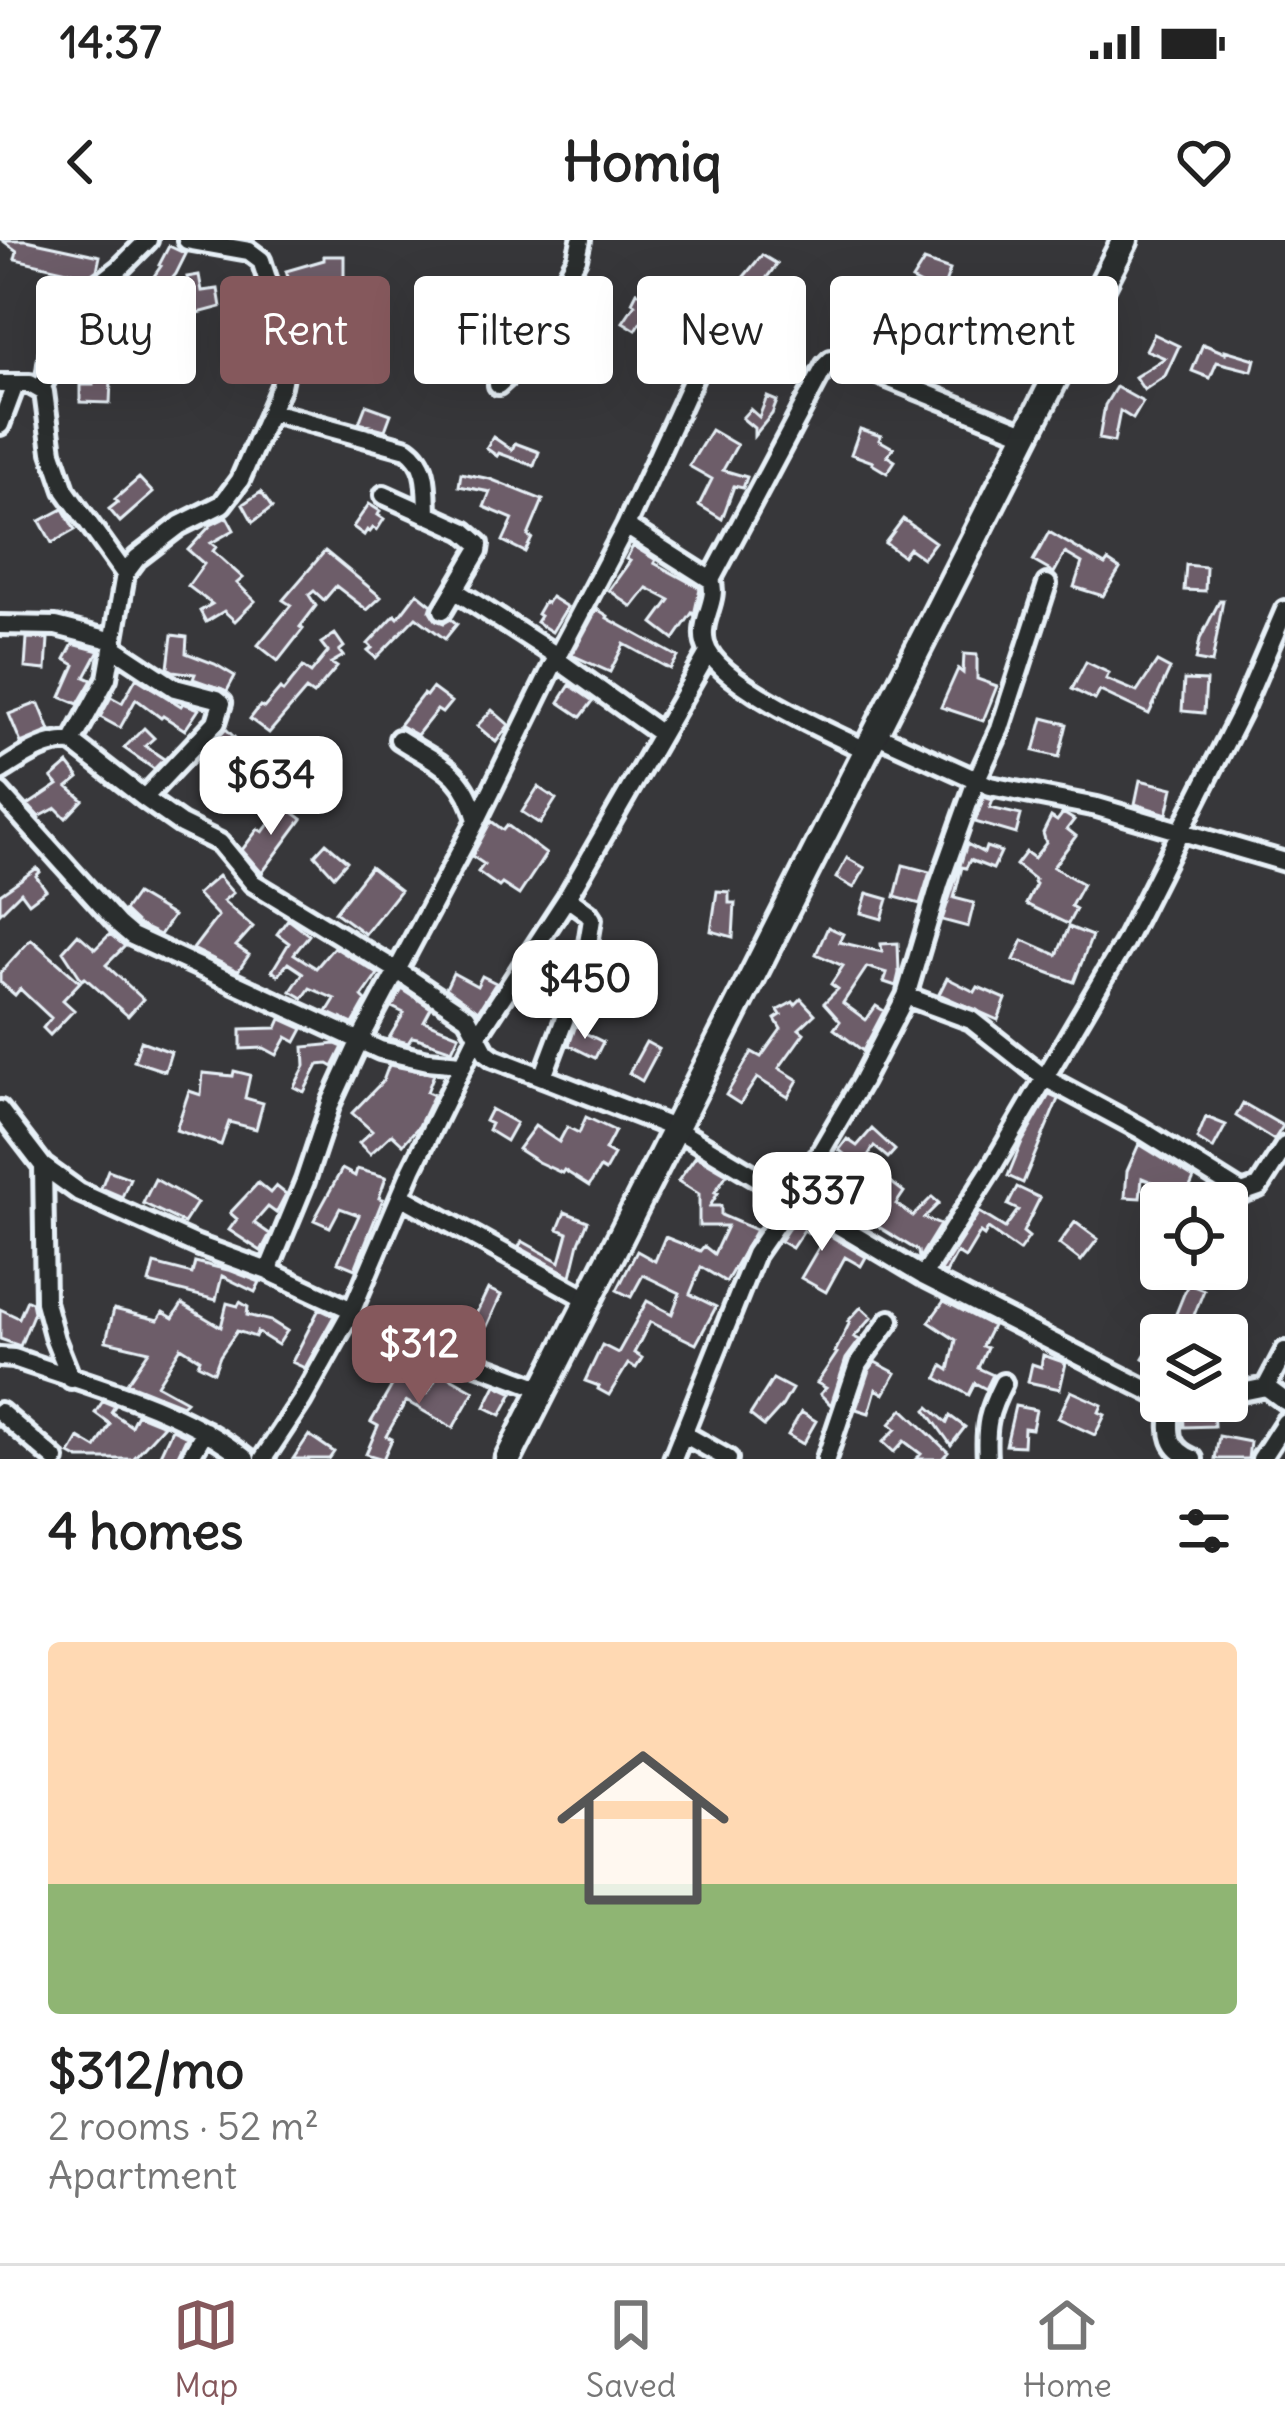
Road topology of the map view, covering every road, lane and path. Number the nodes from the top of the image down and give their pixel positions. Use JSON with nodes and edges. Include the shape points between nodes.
{"nodes":[{"id":1,"x":148,"y":240,"type":"edge"},
{"id":2,"x":187,"y":240,"type":"edge"},
{"id":3,"x":581,"y":240,"type":"edge"},
{"id":4,"x":1124,"y":240,"type":"edge"},
{"id":5,"x":690,"y":384,"type":"edge"},
{"id":6,"x":7,"y":385,"type":"edge"},
{"id":7,"x":498,"y":385,"type":"dead end"},
{"id":8,"x":41,"y":388,"type":"junction"},
{"id":9,"x":272,"y":412,"type":"junction"},
{"id":10,"x":0,"y":425,"type":"edge"},
{"id":11,"x":1027,"y":434,"type":"junction"},
{"id":12,"x":383,"y":496,"type":"dead end"},
{"id":13,"x":427,"y":515,"type":"junction"},
{"id":14,"x":626,"y":526,"type":"junction"},
{"id":15,"x":125,"y":574,"type":"junction"},
{"id":16,"x":711,"y":580,"type":"junction"},
{"id":17,"x":1047,"y":584,"type":"dead end"},
{"id":18,"x":456,"y":591,"type":"junction"},
{"id":19,"x":443,"y":610,"type":"dead end"},
{"id":20,"x":1285,"y":610,"type":"edge"},
{"id":21,"x":3,"y":621,"type":"edge"},
{"id":22,"x":114,"y":644,"type":"junction"},
{"id":23,"x":708,"y":652,"type":"junction"},
{"id":24,"x":556,"y":658,"type":"junction"},
{"id":25,"x":661,"y":734,"type":"junction"},
{"id":26,"x":399,"y":739,"type":"dead end"},
{"id":27,"x":869,"y":741,"type":"junction"},
{"id":28,"x":72,"y":742,"type":"junction"},
{"id":29,"x":0,"y":771,"type":"edge"},
{"id":30,"x":976,"y":782,"type":"junction"},
{"id":31,"x":0,"y":793,"type":"edge"},
{"id":32,"x":144,"y":798,"type":"junction"},
{"id":33,"x":477,"y":820,"type":"junction"},
{"id":34,"x":1180,"y":832,"type":"junction"},
{"id":35,"x":1285,"y":862,"type":"edge"},
{"id":36,"x":567,"y":898,"type":"junction"},
{"id":37,"x":398,"y":970,"type":"junction"},
{"id":38,"x":906,"y":996,"type":"junction"},
{"id":39,"x":477,"y":1036,"type":"junction"},
{"id":40,"x":360,"y":1040,"type":"junction"},
{"id":41,"x":461,"y":1064,"type":"junction"},
{"id":42,"x":543,"y":1077,"type":"junction"},
{"id":43,"x":1043,"y":1077,"type":"junction"},
{"id":44,"x":0,"y":1110,"type":"edge"},
{"id":45,"x":676,"y":1129,"type":"junction"},
{"id":46,"x":1285,"y":1146,"type":"edge"},
{"id":47,"x":43,"y":1166,"type":"junction"},
{"id":48,"x":400,"y":1196,"type":"junction"},
{"id":49,"x":793,"y":1199,"type":"junction"},
{"id":50,"x":268,"y":1271,"type":"junction"},
{"id":51,"x":923,"y":1276,"type":"junction"},
{"id":52,"x":589,"y":1300,"type":"junction"},
{"id":53,"x":350,"y":1313,"type":"junction"},
{"id":54,"x":890,"y":1320,"type":"dead end"},
{"id":55,"x":1285,"y":1351,"type":"edge"},
{"id":56,"x":0,"y":1357,"type":"edge"},
{"id":57,"x":71,"y":1379,"type":"junction"},
{"id":58,"x":1003,"y":1383,"type":"dead end"},
{"id":59,"x":1140,"y":1385,"type":"edge"},
{"id":60,"x":1266,"y":1387,"type":"junction"},
{"id":61,"x":543,"y":1389,"type":"junction"},
{"id":62,"x":1248,"y":1391,"type":"edge"},
{"id":63,"x":1285,"y":1401,"type":"edge"},
{"id":64,"x":0,"y":1412,"type":"edge"},
{"id":65,"x":1171,"y":1422,"type":"edge"},
{"id":66,"x":1285,"y":1422,"type":"edge"},
{"id":67,"x":205,"y":1431,"type":"junction"},
{"id":68,"x":684,"y":1434,"type":"junction"},
{"id":69,"x":55,"y":1459,"type":"edge"},
{"id":70,"x":189,"y":1459,"type":"edge"},
{"id":71,"x":246,"y":1459,"type":"edge"},
{"id":72,"x":263,"y":1459,"type":"edge"},
{"id":73,"x":508,"y":1459,"type":"edge"},
{"id":74,"x":673,"y":1459,"type":"edge"},
{"id":75,"x":728,"y":1459,"type":"edge"},
{"id":76,"x":826,"y":1459,"type":"edge"},
{"id":77,"x":987,"y":1459,"type":"edge"},
{"id":78,"x":1193,"y":1459,"type":"edge"},
{"id":79,"x":1261,"y":1459,"type":"edge"}],
"edges":[{"from":1,"to":8,"type":"street","via":[[66,310]]},
{"from":2,"to":9,"type":"street","via":[[261,260],[285,334]]},
{"from":3,"to":7,"type":"street","via":[[519,366]]},
{"from":4,"to":11,"type":"main road"},
{"from":5,"to":14,"type":"street"},
{"from":6,"to":8,"type":"street"},
{"from":6,"to":10,"type":"street"},
{"from":8,"to":15,"type":"street","via":[[65,490]]},
{"from":9,"to":13,"type":"street","via":[[407,449],[426,477]]},
{"from":9,"to":15,"type":"street","via":[[222,504],[180,525]]},
{"from":11,"to":16,"type":"street","via":[[832,360]]},
{"from":11,"to":27,"type":"main road"},
{"from":12,"to":13,"type":"street"},
{"from":13,"to":18,"type":"street","via":[[479,544]]},
{"from":14,"to":16,"type":"street"},
{"from":14,"to":24,"type":"street"},
{"from":15,"to":22,"type":"street"},
{"from":16,"to":23,"type":"street"},
{"from":17,"to":30,"type":"street"},
{"from":18,"to":19,"type":"street"},
{"from":18,"to":24,"type":"street"},
{"from":20,"to":34,"type":"street"},
{"from":21,"to":22,"type":"street"},
{"from":22,"to":28,"type":"street","via":[[107,678]]},
{"from":22,"to":32,"type":"street","via":[[175,688],[221,703],[216,722]]},
{"from":23,"to":25,"type":"street"},
{"from":23,"to":27,"type":"street","via":[[804,722]]},
{"from":24,"to":25,"type":"street"},
{"from":24,"to":33,"type":"street"},
{"from":25,"to":36,"type":"street"},
{"from":26,"to":33,"type":"street","via":[[464,783]]},
{"from":27,"to":30,"type":"street"},
{"from":27,"to":45,"type":"main road"},
{"from":28,"to":29,"type":"street","via":[[33,750]]},
{"from":28,"to":32,"type":"street"},
{"from":30,"to":34,"type":"street"},
{"from":30,"to":38,"type":"street"},
{"from":31,"to":40,"type":"street","via":[[132,936]]},
{"from":32,"to":37,"type":"street","via":[[220,843],[253,883]]},
{"from":33,"to":37,"type":"street"},
{"from":34,"to":35,"type":"street"},
{"from":34,"to":43,"type":"street"},
{"from":36,"to":39,"type":"street"},
{"from":36,"to":42,"type":"street","via":[[592,919],[584,968]]},
{"from":37,"to":39,"type":"street","via":[[467,1017]]},
{"from":37,"to":40,"type":"street"},
{"from":38,"to":43,"type":"street","via":[[971,1020]]},
{"from":38,"to":49,"type":"street"},
{"from":39,"to":41,"type":"street"},
{"from":39,"to":42,"type":"street","via":[[494,1058]]},
{"from":40,"to":41,"type":"street"},
{"from":40,"to":50,"type":"street"},
{"from":41,"to":48,"type":"street"},
{"from":42,"to":45,"type":"street"},
{"from":43,"to":46,"type":"street","via":[[1242,1192],[1258,1187]]},
{"from":43,"to":51,"type":"street"},
{"from":44,"to":47,"type":"street"},
{"from":45,"to":49,"type":"street"},
{"from":45,"to":52,"type":"main road"},
{"from":47,"to":50,"type":"street","via":[[137,1219]]},
{"from":47,"to":57,"type":"street","via":[[45,1302]]},
{"from":48,"to":52,"type":"street"},
{"from":48,"to":53,"type":"street"},
{"from":49,"to":51,"type":"street"},
{"from":49,"to":68,"type":"street","via":[[755,1254]]},
{"from":50,"to":53,"type":"street"},
{"from":51,"to":59,"type":"street"},
{"from":52,"to":61,"type":"main road"},
{"from":53,"to":61,"type":"street"},
{"from":53,"to":72,"type":"street"},
{"from":54,"to":76,"type":"street","via":[[858,1364]]},
{"from":55,"to":60,"type":"street"},
{"from":56,"to":57,"type":"street"},
{"from":57,"to":67,"type":"street"},
{"from":58,"to":77,"type":"street","via":[[988,1412]]},
{"from":60,"to":62,"type":"street"},
{"from":60,"to":63,"type":"street"},
{"from":61,"to":73,"type":"main road"},
{"from":64,"to":69,"type":"street"},
{"from":65,"to":78,"type":"street","via":[[1178,1452]]},
{"from":66,"to":79,"type":"street"},
{"from":67,"to":70,"type":"street"},
{"from":67,"to":71,"type":"street"},
{"from":68,"to":74,"type":"street"},
{"from":68,"to":75,"type":"street"}]}
